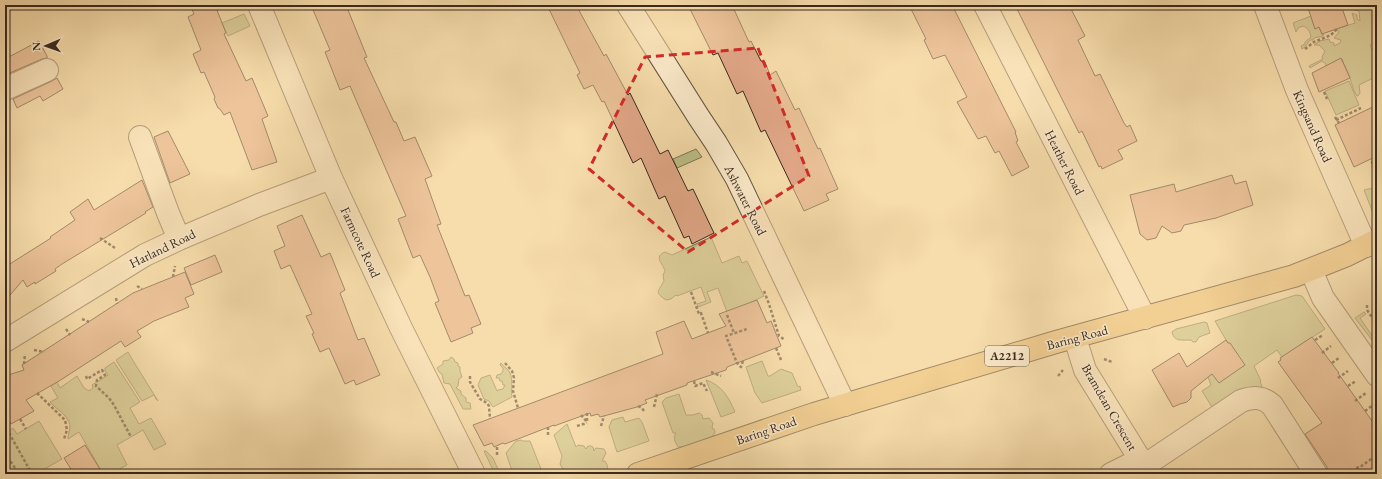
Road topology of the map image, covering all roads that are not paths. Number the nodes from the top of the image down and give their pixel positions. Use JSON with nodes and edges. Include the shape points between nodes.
{"nodes":[{"id":1,"x":259,"y":5,"type":"edge"},
{"id":2,"x":628,"y":5,"type":"edge"},
{"id":3,"x":985,"y":5,"type":"edge"},
{"id":4,"x":1265,"y":5,"type":"edge"},
{"id":5,"x":47,"y":70,"type":"dead end"},
{"id":6,"x":5,"y":89,"type":"edge"},
{"id":7,"x":140,"y":137,"type":"dead end"},
{"id":8,"x":331,"y":178,"type":"junction"},
{"id":9,"x":179,"y":238,"type":"junction"},
{"id":10,"x":1372,"y":243,"type":"edge"},
{"id":11,"x":1311,"y":270,"type":"junction"},
{"id":12,"x":1145,"y":318,"type":"junction"},
{"id":13,"x":1075,"y":338,"type":"junction"},
{"id":14,"x":5,"y":341,"type":"edge"},
{"id":15,"x":1373,"y":382,"type":"edge"},
{"id":16,"x":845,"y":405,"type":"junction"},
{"id":17,"x":1145,"y":466,"type":"edge"},
{"id":18,"x":474,"y":474,"type":"edge"},
{"id":19,"x":638,"y":474,"type":"edge"},
{"id":20,"x":1111,"y":474,"type":"edge"},
{"id":21,"x":1316,"y":474,"type":"edge"}],
"edges":[{"from":1,"to":8,"type":"street","name":"Farmcote Road"},
{"from":2,"to":16,"type":"street","name":"Ashwater Road","via":[[735,175]]},
{"from":3,"to":12,"type":"street","name":"Heather Road"},
{"from":4,"to":10,"type":"street","name":"Kingsand Road","via":[[1297,90]]},
{"from":5,"to":6,"type":"street"},
{"from":7,"to":9,"type":"street"},
{"from":8,"to":9,"type":"street","name":"Harland Road"},
{"from":8,"to":18,"type":"street","name":"Farmcote Road","via":[[401,328]]},
{"from":9,"to":14,"type":"street","name":"Harland Road","via":[[125,266]]},
{"from":10,"to":11,"type":"main road","name":"Baring Road","number":"A2212"},
{"from":11,"to":12,"type":"main road","name":"Baring Road","number":"A2212"},
{"from":11,"to":15,"type":"street","via":[[1323,298]]},
{"from":12,"to":13,"type":"main road","name":"Baring Road","number":"A2212"},
{"from":13,"to":16,"type":"main road","name":"Baring Road","number":"A2212"},
{"from":13,"to":17,"type":"street","name":"Bramdean Crescent","via":[[1085,370]]},
{"from":16,"to":19,"type":"main road","name":"Baring Road","number":"A2212"},
{"from":17,"to":20,"type":"street"},
{"from":17,"to":21,"type":"street","via":[[1241,401],[1260,398],[1272,405]]}]}
